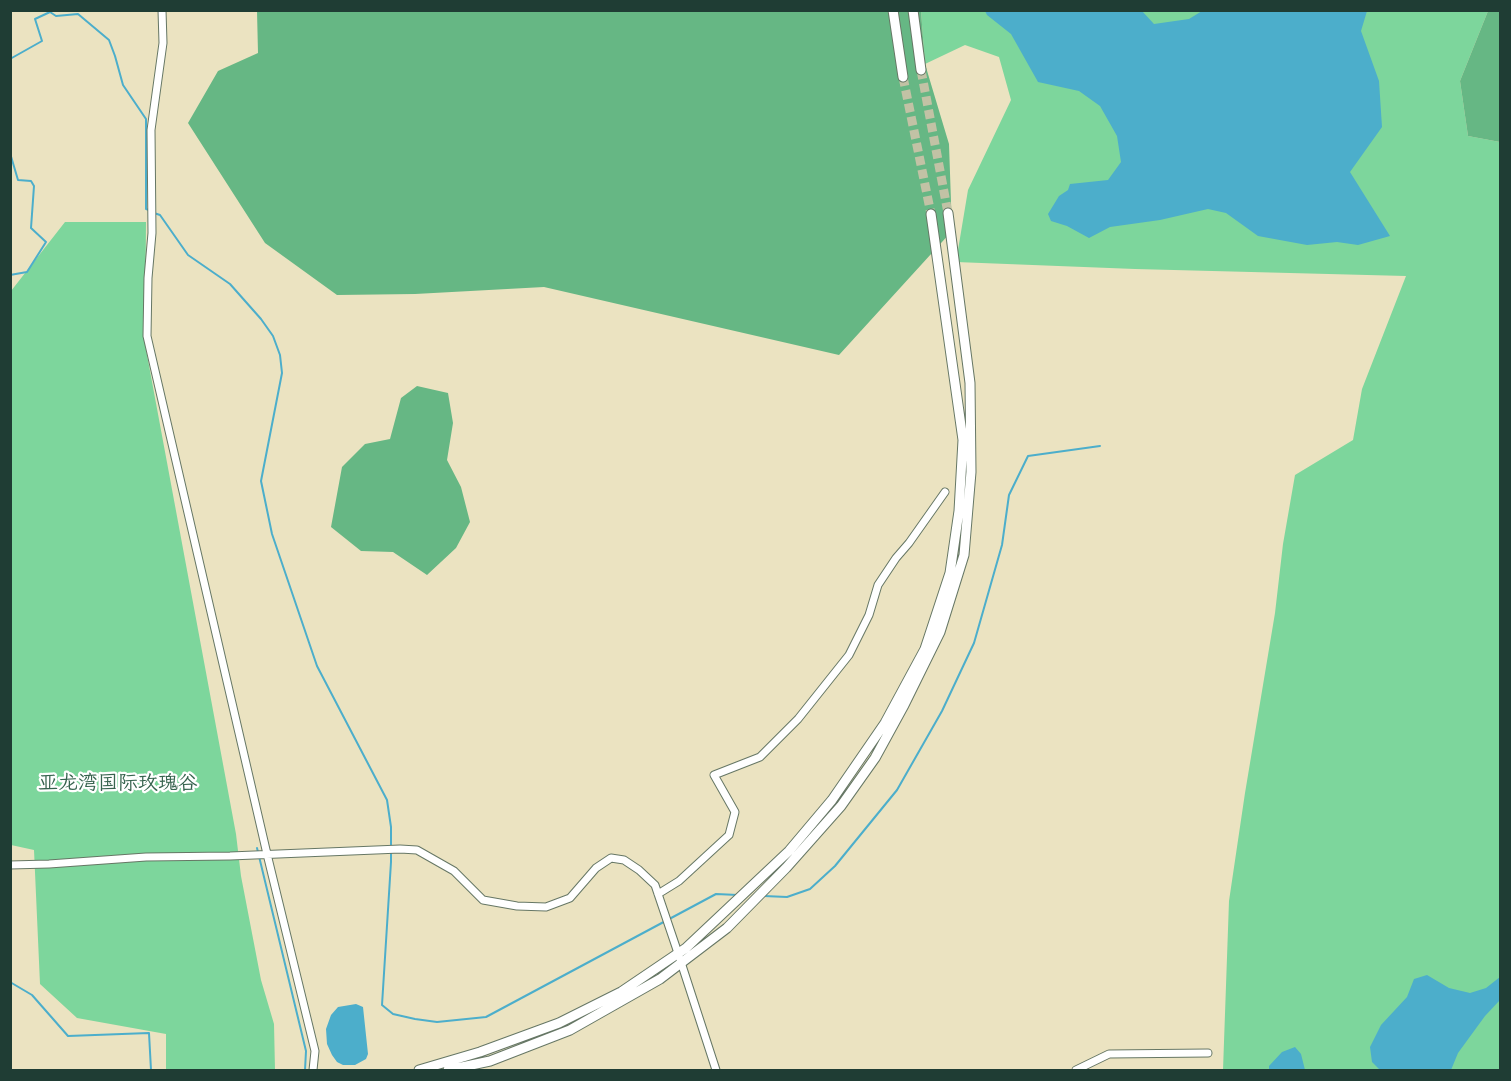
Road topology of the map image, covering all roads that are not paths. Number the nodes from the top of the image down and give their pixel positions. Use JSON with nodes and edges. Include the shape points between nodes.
{"nodes":[{"id":1,"x":162,"y":10,"type":"edge"},
{"id":2,"x":893,"y":10,"type":"edge"},
{"id":3,"x":913,"y":10,"type":"edge"},
{"id":4,"x":921,"y":70,"type":"tunnel mouth"},
{"id":5,"x":903,"y":77,"type":"tunnel mouth"},
{"id":6,"x":948,"y":213,"type":"tunnel mouth"},
{"id":7,"x":931,"y":214,"type":"tunnel mouth"},
{"id":8,"x":945,"y":492,"type":"dead end"},
{"id":9,"x":843,"y":784,"type":"junction"},
{"id":10,"x":853,"y":788,"type":"junction"},
{"id":11,"x":825,"y":816,"type":"junction"},
{"id":12,"x":267,"y":854,"type":"junction"},
{"id":13,"x":10,"y":865,"type":"edge"},
{"id":14,"x":658,"y":894,"type":"junction"},
{"id":15,"x":682,"y":963,"type":"junction"},
{"id":16,"x":1208,"y":1053,"type":"dead end"},
{"id":17,"x":313,"y":1071,"type":"edge"},
{"id":18,"x":419,"y":1071,"type":"edge"},
{"id":19,"x":448,"y":1071,"type":"edge"},
{"id":20,"x":716,"y":1071,"type":"edge"},
{"id":21,"x":1076,"y":1071,"type":"edge"}],
"edges":[{"from":1,"to":12,"type":"street","via":[[163,43],[151,130],[147,336]]},
{"from":2,"to":5,"type":"main road"},
{"from":3,"to":4,"type":"main road"},
{"from":6,"to":10,"type":"main road","via":[[970,383],[971,472],[964,555],[940,632],[875,758]]},
{"from":7,"to":9,"type":"main road","via":[[963,440],[950,573],[925,649],[885,723]]},
{"from":8,"to":14,"type":"street","via":[[878,585],[869,615],[849,655],[798,719],[760,757],[714,775],[735,812],[729,835]]},
{"from":9,"to":10,"type":"main road","via":[[842,796]]},
{"from":9,"to":11,"type":"main road"},
{"from":10,"to":11,"type":"main road","via":[[841,806]]},
{"from":11,"to":15,"type":"main road","via":[[786,868],[727,928]]},
{"from":11,"to":18,"type":"main road","via":[[686,948],[621,992],[559,1023]]},
{"from":12,"to":13,"type":"street"},
{"from":12,"to":14,"type":"street","via":[[417,850],[454,871],[483,900],[546,907],[570,898],[596,868],[611,858],[624,860],[639,870],[655,885]]},
{"from":12,"to":17,"type":"street","via":[[315,1051]]},
{"from":14,"to":15,"type":"street"},
{"from":15,"to":19,"type":"main road","via":[[570,1030],[490,1061]]},
{"from":15,"to":20,"type":"street"},
{"from":16,"to":21,"type":"street","via":[[1109,1054]]}]}
